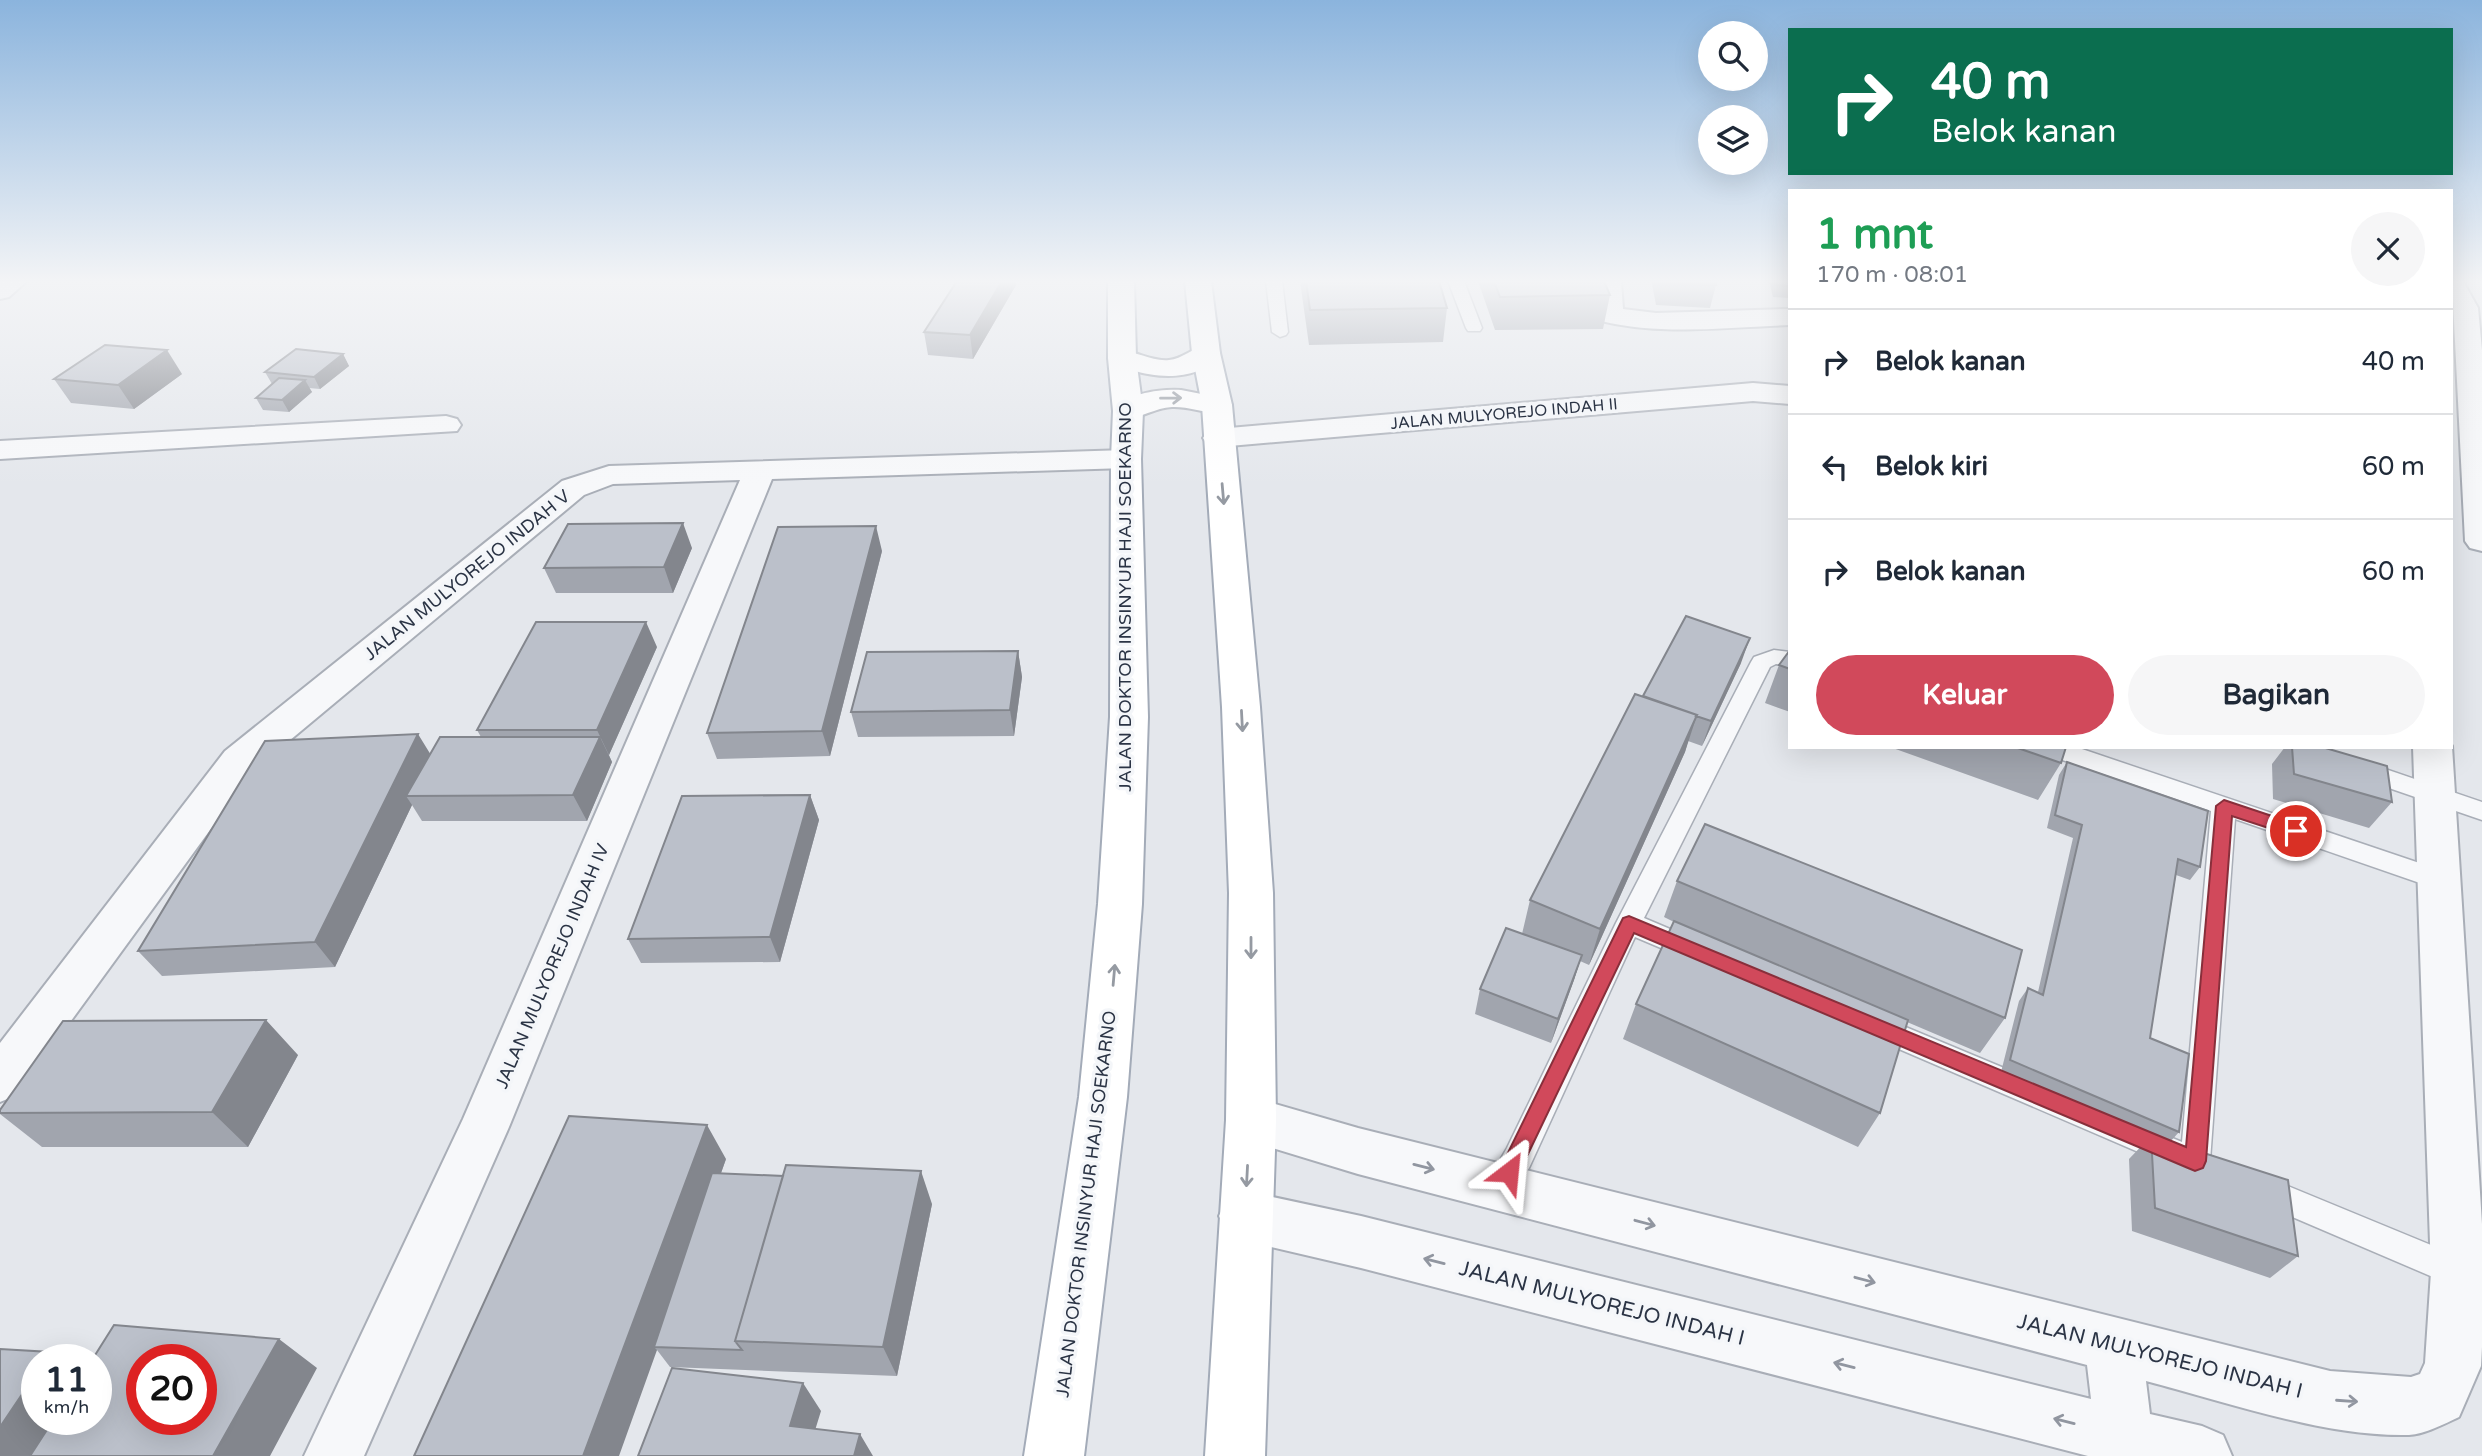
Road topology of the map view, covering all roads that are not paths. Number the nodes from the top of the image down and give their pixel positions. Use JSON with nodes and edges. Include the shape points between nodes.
{"nodes":[{"id":1,"x":1122,"y":349,"type":"edge"},
{"id":2,"x":1206,"y":349,"type":"edge"},
{"id":3,"x":2461,"y":349,"type":"edge"},
{"id":4,"x":1206,"y":353,"type":"junction"},
{"id":5,"x":1122,"y":358,"type":"junction"},
{"id":6,"x":1788,"y":395,"type":"edge"},
{"id":7,"x":1128,"y":411,"type":"junction"},
{"id":8,"x":1217,"y":421,"type":"junction"},
{"id":9,"x":446,"y":425,"type":"dead end"},
{"id":10,"x":0,"y":450,"type":"edge"},
{"id":11,"x":1126,"y":459,"type":"junction"},
{"id":12,"x":759,"y":472,"type":"junction"},
{"id":13,"x":2482,"y":541,"type":"edge"},
{"id":14,"x":1788,"y":659,"type":"edge"},
{"id":15,"x":2056,"y":749,"type":"edge"},
{"id":16,"x":2345,"y":765,"type":"edge"},
{"id":17,"x":2450,"y":785,"type":"edge"},
{"id":18,"x":2224,"y":806,"type":"junction"},
{"id":19,"x":2440,"y":880,"type":"junction"},
{"id":20,"x":1629,"y":923,"type":"junction"},
{"id":21,"x":1719,"y":961,"type":"edge"},
{"id":22,"x":1848,"y":1015,"type":"edge"},
{"id":23,"x":0,"y":1080,"type":"edge"},
{"id":24,"x":1251,"y":1120,"type":"junction"},
{"id":25,"x":2216,"y":1170,"type":"junction"},
{"id":26,"x":1500,"y":1186,"type":"junction"},
{"id":27,"x":1245,"y":1216,"type":"junction"},
{"id":28,"x":2470,"y":1277,"type":"edge"},
{"id":29,"x":2113,"y":1344,"type":"junction"},
{"id":30,"x":2124,"y":1436,"type":"junction"},
{"id":31,"x":334,"y":1456,"type":"edge"},
{"id":32,"x":1054,"y":1456,"type":"edge"},
{"id":33,"x":1235,"y":1456,"type":"edge"},
{"id":34,"x":2202,"y":1456,"type":"edge"}],
"edges":[{"from":1,"to":5,"type":"main road","name":"JALAN DOKTOR INSINYUR HAJI SOEKARNO"},
{"from":2,"to":4,"type":"main road"},
{"from":3,"to":13,"type":"street"},
{"from":4,"to":5,"type":"main road","via":[[1185,367],[1156,369]]},
{"from":4,"to":8,"type":"main road"},
{"from":5,"to":7,"type":"main road","name":"JALAN DOKTOR INSINYUR HAJI SOEKARNO"},
{"from":6,"to":8,"type":"street","name":"JALAN MULYOREJO INDAH II","via":[[1753,392]]},
{"from":7,"to":8,"type":"main road","one_way":true,"via":[[1157,398],[1188,397]]},
{"from":7,"to":11,"type":"main road","name":"JALAN DOKTOR INSINYUR HAJI SOEKARNO"},
{"from":8,"to":24,"type":"main road","one_way":true,"via":[[1251,893]]},
{"from":9,"to":10,"type":"street"},
{"from":11,"to":12,"type":"street","name":"JALAN MULYOREJO INDAH V"},
{"from":32,"to":11,"type":"main road","name":"JALAN DOKTOR INSINYUR HAJI SOEKARNO","one_way":true,"via":[[1103,1097],[1120,904],[1129,717]]},
{"from":12,"to":23,"type":"street","name":"JALAN MULYOREJO INDAH V","via":[[609,475],[573,488],[239,761]]},
{"from":12,"to":31,"type":"street","name":"JALAN MULYOREJO INDAH IV","via":[[484,1127]]},
{"from":14,"to":20,"type":"lane","via":[[1762,662]]},
{"from":15,"to":18,"type":"lane"},
{"from":16,"to":17,"type":"lane"},
{"from":17,"to":19,"type":"street","name":"JALAN MULYOREJO INDAH I"},
{"from":18,"to":19,"type":"lane"},
{"from":18,"to":25,"type":"lane"},
{"from":19,"to":28,"type":"street","name":"JALAN MULYOREJO INDAH I"},
{"from":20,"to":21,"type":"lane"},
{"from":20,"to":26,"type":"lane","via":[[1518,1158]]},
{"from":22,"to":25,"type":"lane"},
{"from":24,"to":26,"type":"street","name":"JALAN MULYOREJO INDAH I","one_way":true},
{"from":24,"to":27,"type":"main road","one_way":true},
{"from":25,"to":28,"type":"lane"},
{"from":26,"to":29,"type":"street","name":"JALAN MULYOREJO INDAH I","one_way":true},
{"from":30,"to":27,"type":"street","name":"JALAN MULYOREJO INDAH I","one_way":true},
{"from":27,"to":33,"type":"main road"},
{"from":29,"to":28,"type":"street","name":"JALAN MULYOREJO INDAH I","one_way":true,"via":[[2330,1400],[2411,1406],[2439,1397],[2453,1366]]},
{"from":29,"to":30,"type":"street"},
{"from":30,"to":34,"type":"street","name":"JALAN MULYOREJO INDAH I"}]}
